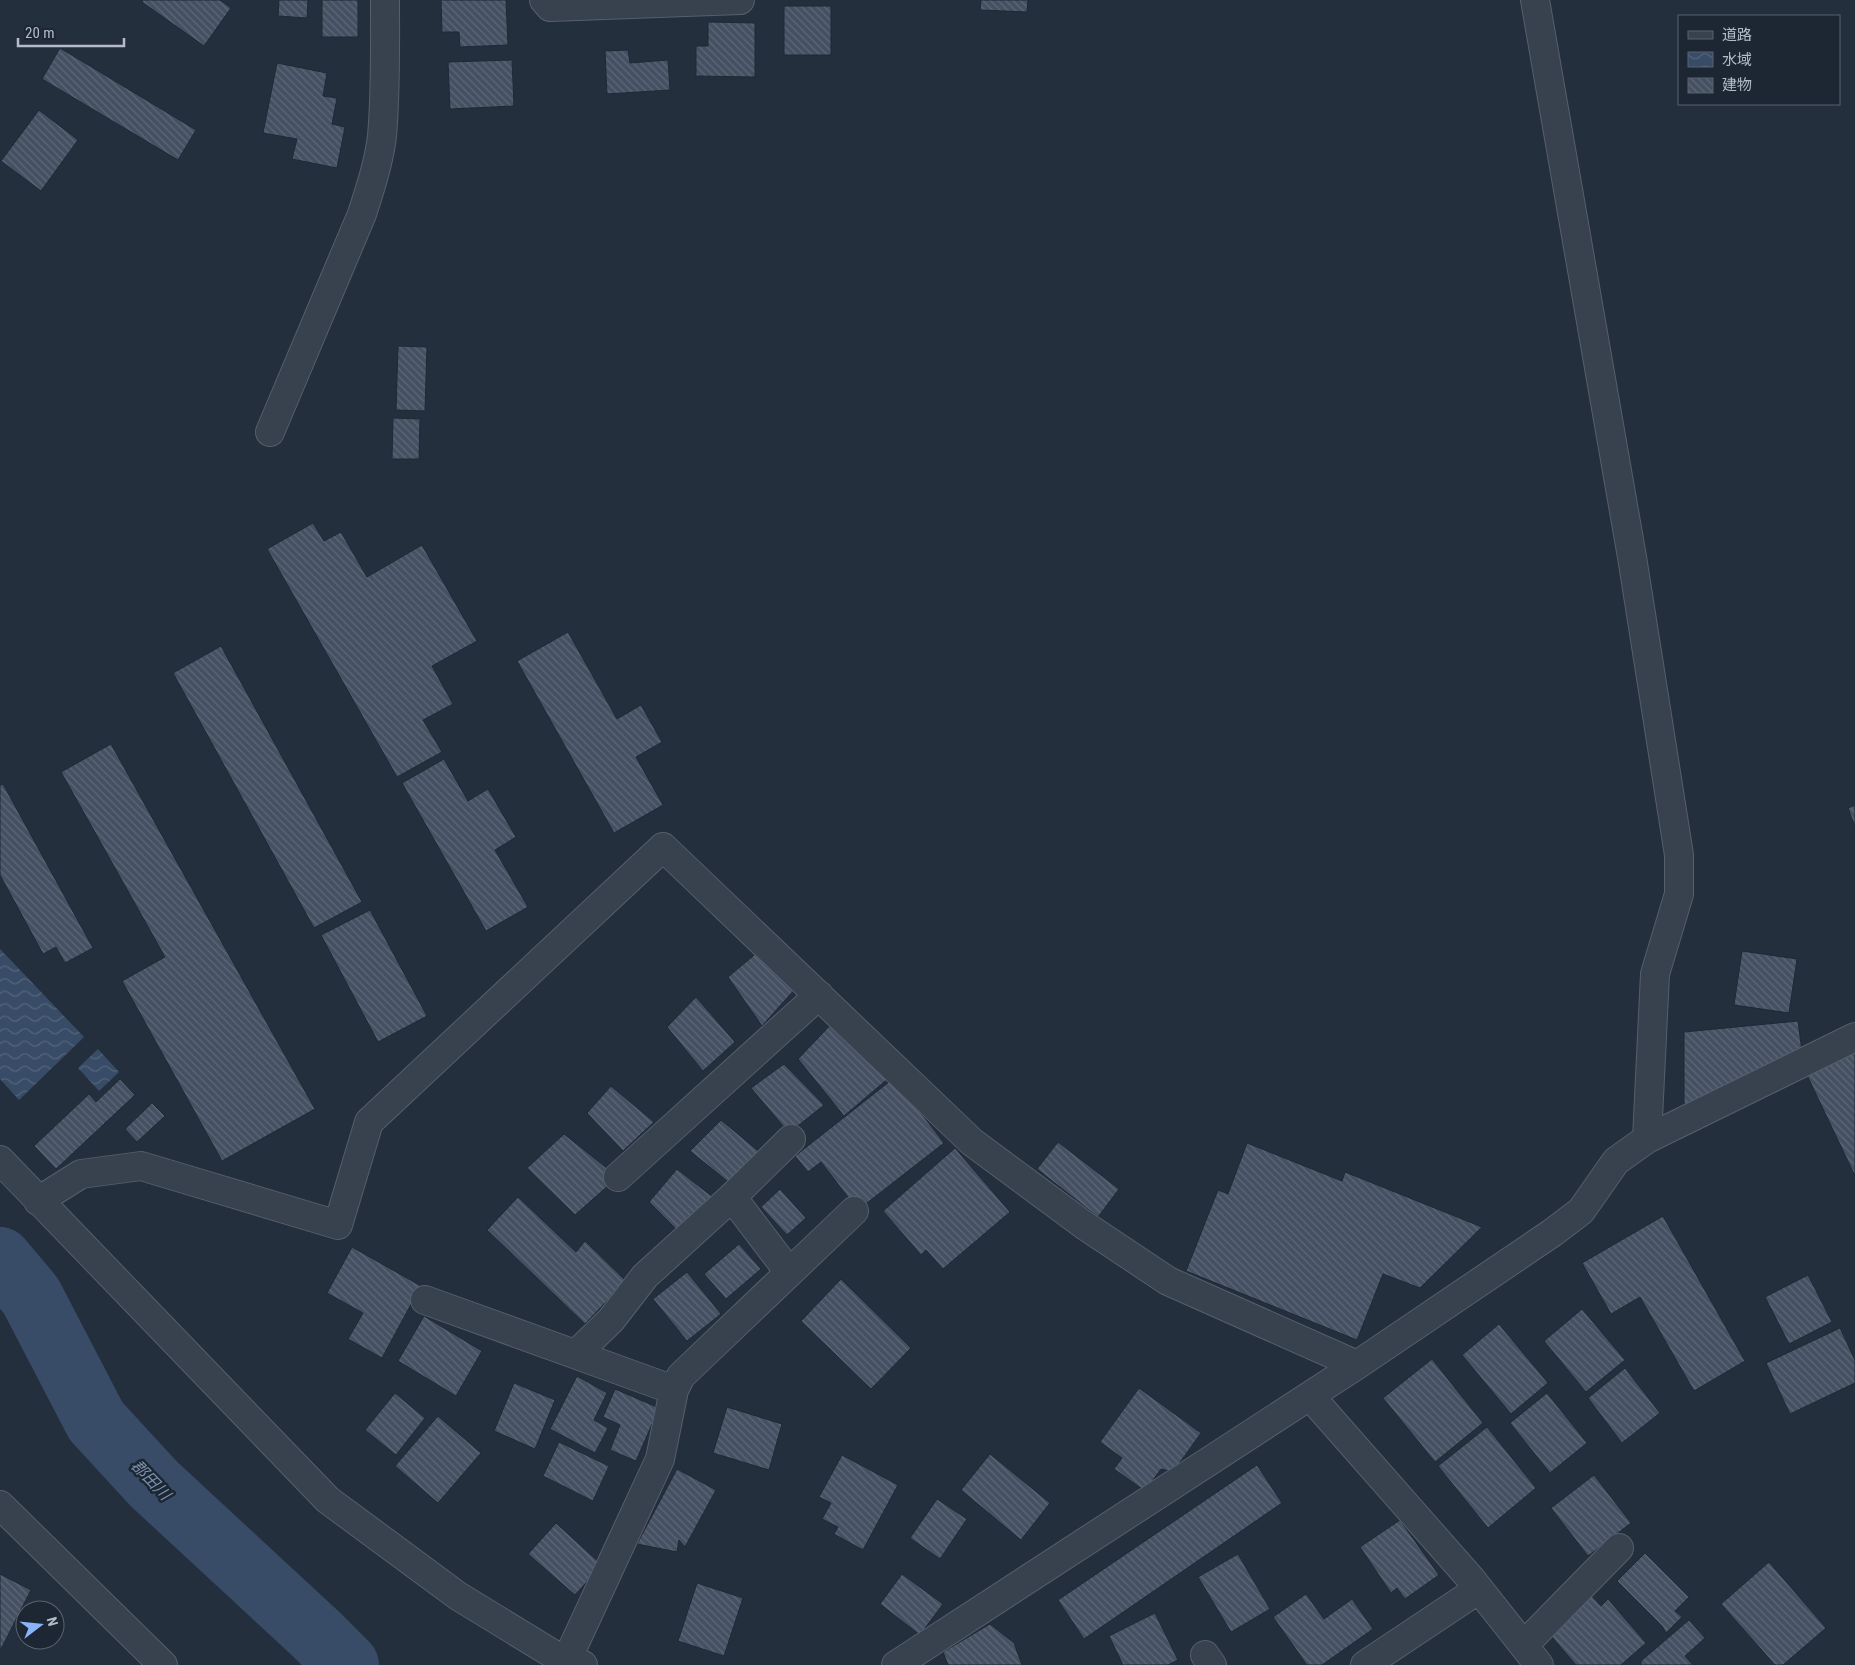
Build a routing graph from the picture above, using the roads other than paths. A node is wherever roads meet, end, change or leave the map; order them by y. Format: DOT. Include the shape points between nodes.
graph roads {
  1 [pos="385,0"];
  2 [pos="544,0"];
  3 [pos="740,0"];
  4 [pos="1535,0"];
  5 [pos="270,432"];
  6 [pos="819,995"];
  7 [pos="1855,1037"];
  8 [pos="1647,1139"];
  9 [pos="791,1140"];
  10 [pos="0,1160"];
  11 [pos="618,1177"];
  12 [pos="732,1197"];
  13 [pos="38,1201"];
  14 [pos="854,1211"];
  15 [pos="789,1272"];
  16 [pos="425,1300"];
  17 [pos="576,1354"];
  18 [pos="1357,1365"];
  19 [pos="674,1390"];
  20 [pos="1310,1396"];
  21 [pos="0,1505"];
  22 [pos="1619,1548"];
  23 [pos="1479,1589"];
  24 [pos="1532,1655"];
  25 [pos="574,1663"];
  26 [pos="164,1665"];
  27 [pos="896,1665"];
  28 [pos="1365,1665"];
  1 -- 5 [label="street" via="382,137 373,182"];
  2 -- 3 [label="street" via="550,7"];
  4 -- 8 [label="street" via="1631,547 1680,855 1679,894 1655,974"];
  6 -- 11 [label="street"];
  6 -- 13 [label="street" via="663,847 369,1122 338,1224 141,1166 81,1174"];
  6 -- 18 [label="street" via="972,1142 1084,1225 1168,1281"];
  7 -- 8 [label="street"];
  8 -- 18 [label="street" via="1616,1162 1581,1211"];
  9 -- 12 [label="street"];
  10 -- 13 [label="street"];
  12 -- 15 [label="street"];
  12 -- 17 [label="street" via="645,1276 611,1320"];
  13 -- 25 [label="street" via="328,1500 458,1596"];
  14 -- 15 [label="street"];
  15 -- 19 [label="street" via="681,1376"];
  16 -- 17 [label="street"];
  17 -- 19 [label="street"];
  18 -- 20 [label="street"];
  19 -- 25 [label="street" via="660,1459"];
  20 -- 23 [label="street"];
  20 -- 27 [label="street"];
  21 -- 26 [label="street"];
  22 -- 24 [label="street"];
  23 -- 24 [label="street"];
  23 -- 28 [label="street"];
}
